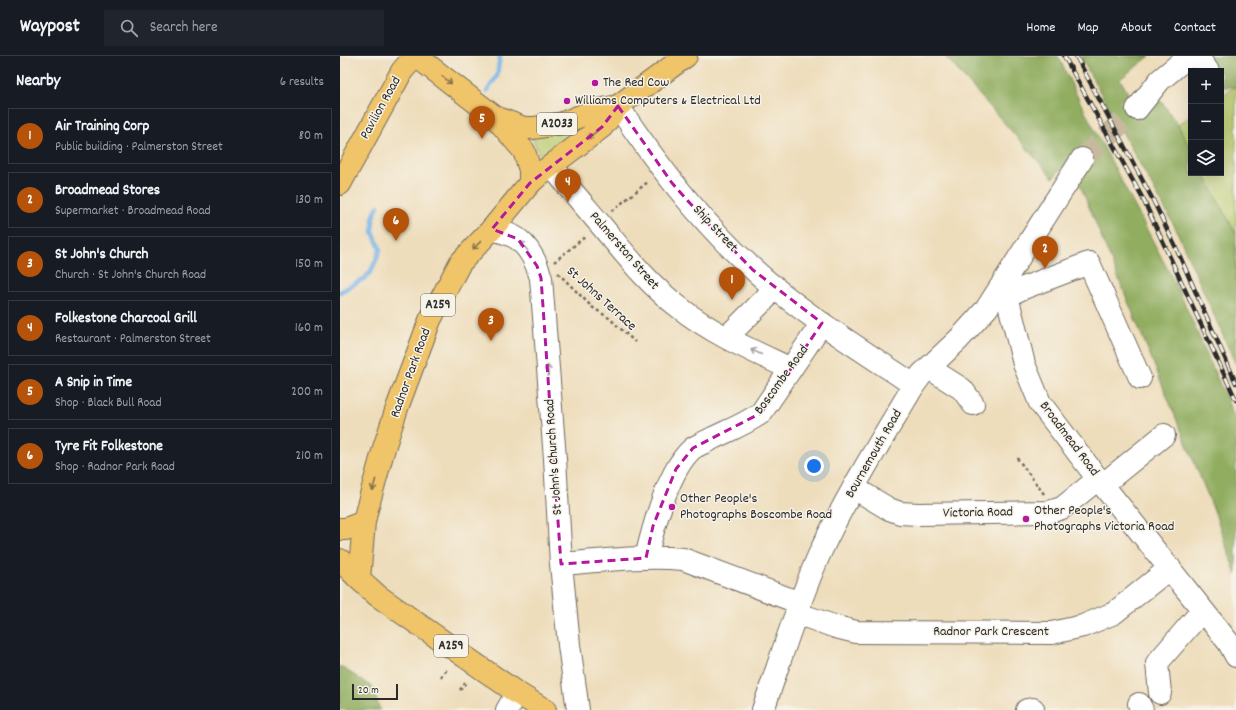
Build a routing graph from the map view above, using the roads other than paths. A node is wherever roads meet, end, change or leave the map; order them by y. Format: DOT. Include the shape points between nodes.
graph roads {
  1 [pos="415,56"];
  2 [pos="686,56"];
  3 [pos="1189,56"];
  4 [pos="1197,56"];
  5 [pos="1206,68"];
  6 [pos="618,106"];
  7 [pos="1137,108"];
  8 [pos="496,117"];
  9 [pos="1082,159"];
  10 [pos="552,166"];
  11 [pos="530,183"];
  12 [pos="340,184"];
  13 [pos="492,229"];
  14 [pos="774,286"];
  15 [pos="1003,292"];
  16 [pos="822,323"];
  17 [pos="732,332"];
  18 [pos="929,368"];
  19 [pos="791,369"];
  20 [pos="1140,378"];
  21 [pos="914,384"];
  22 [pos="973,404"];
  23 [pos="1164,435"];
  24 [pos="1105,478"];
  25 [pos="854,488"];
  26 [pos="364,522"];
  27 [pos="340,529"];
  28 [pos="340,551"];
  29 [pos="646,558"];
  30 [pos="340,560"];
  31 [pos="561,564"];
  32 [pos="1170,568"];
  33 [pos="358,579"];
  34 [pos="798,608"];
  35 [pos="1195,619"];
  36 [pos="1236,656"];
  37 [pos="1160,693"];
  38 [pos="512,701"];
  39 [pos="546,710"];
  40 [pos="578,710"];
  41 [pos="763,710"];
  1 -- 8 [label="main road, one-way"];
  1 -- 12 [label="main road, Pavilion Road" via="402,71"];
  2 -- 6 [label="main road, A2033"];
  3 -- 7 [label="street" via="1160,80"];
  4 -- 5 [label="street"];
  6 -- 8 [label="main road, A2033" via="593,111 563,123 534,128 524,128"];
  6 -- 10 [label="main road, A2033, one-way" via="602,127"];
  6 -- 14 [label="street, Ship Street" via="672,183 753,270"];
  8 -- 11 [label="main road" via="524,151 530,170"];
  9 -- 15 [label="street"];
  10 -- 11 [label="main road, A2033"];
  19 -- 10 [label="street, Palmerston Street, one-way" via="710,328 659,291 596,228"];
  11 -- 13 [label="main road, Radnor Park Road / A259"];
  13 -- 26 [label="main road, Radnor Park Road / A259, one-way" via="460,263 430,320 397,408"];
  31 -- 13 [label="street, St John's Church Road, one-way" via="541,278 527,249 518,239"];
  14 -- 16 [label="street, Ship Street"];
  14 -- 17 [label="street" via="766,298"];
  15 -- 18 [label="street, Bournemouth Road"];
  15 -- 20 [label="street" via="1021,289 1089,263"];
  15 -- 24 [label="street, Broadmead Road" via="1024,364 1040,403"];
  16 -- 19 [label="street, Boscombe Road"];
  16 -- 21 [label="street, Ship Street"];
  18 -- 21 [label="street, Bournemouth Road"];
  18 -- 22 [label="street" via="962,389"];
  19 -- 29 [label="street, Boscombe Road" via="761,414 748,423 693,448 676,469 653,526"];
  21 -- 25 [label="street, Bournemouth Road"];
  23 -- 24 [label="street, Victoria Road"];
  24 -- 25 [label="street, Victoria Road" via="1062,508 1050,512 900,513"];
  24 -- 32 [label="street, Broadmead Road"];
  25 -- 34 [label="street, Bournemouth Road" via="820,555"];
  26 -- 27 [label="main road"];
  26 -- 28 [label="main road, Radnor Park Road / A259" via="352,542"];
  26 -- 33 [label="main road, Radnor Park Road / A259"];
  29 -- 31 [label="street, Radnor Park Crescent"];
  29 -- 34 [label="street, Radnor Park Crescent" via="683,559"];
  30 -- 33 [label="main road, A259"];
  31 -- 40 [label="street, St John's Church Road"];
  32 -- 34 [label="street, Radnor Park Crescent" via="1114,613 1083,626 1052,633 856,632 836,627"];
  32 -- 36 [label="street, Broadmead Road" via="1230,643"];
  33 -- 38 [label="main road, A259"];
  34 -- 41 [label="street, Bournemouth Road"];
  35 -- 37 [label="street" via="1157,663"];
  38 -- 39 [label="main road, A259"];
}
